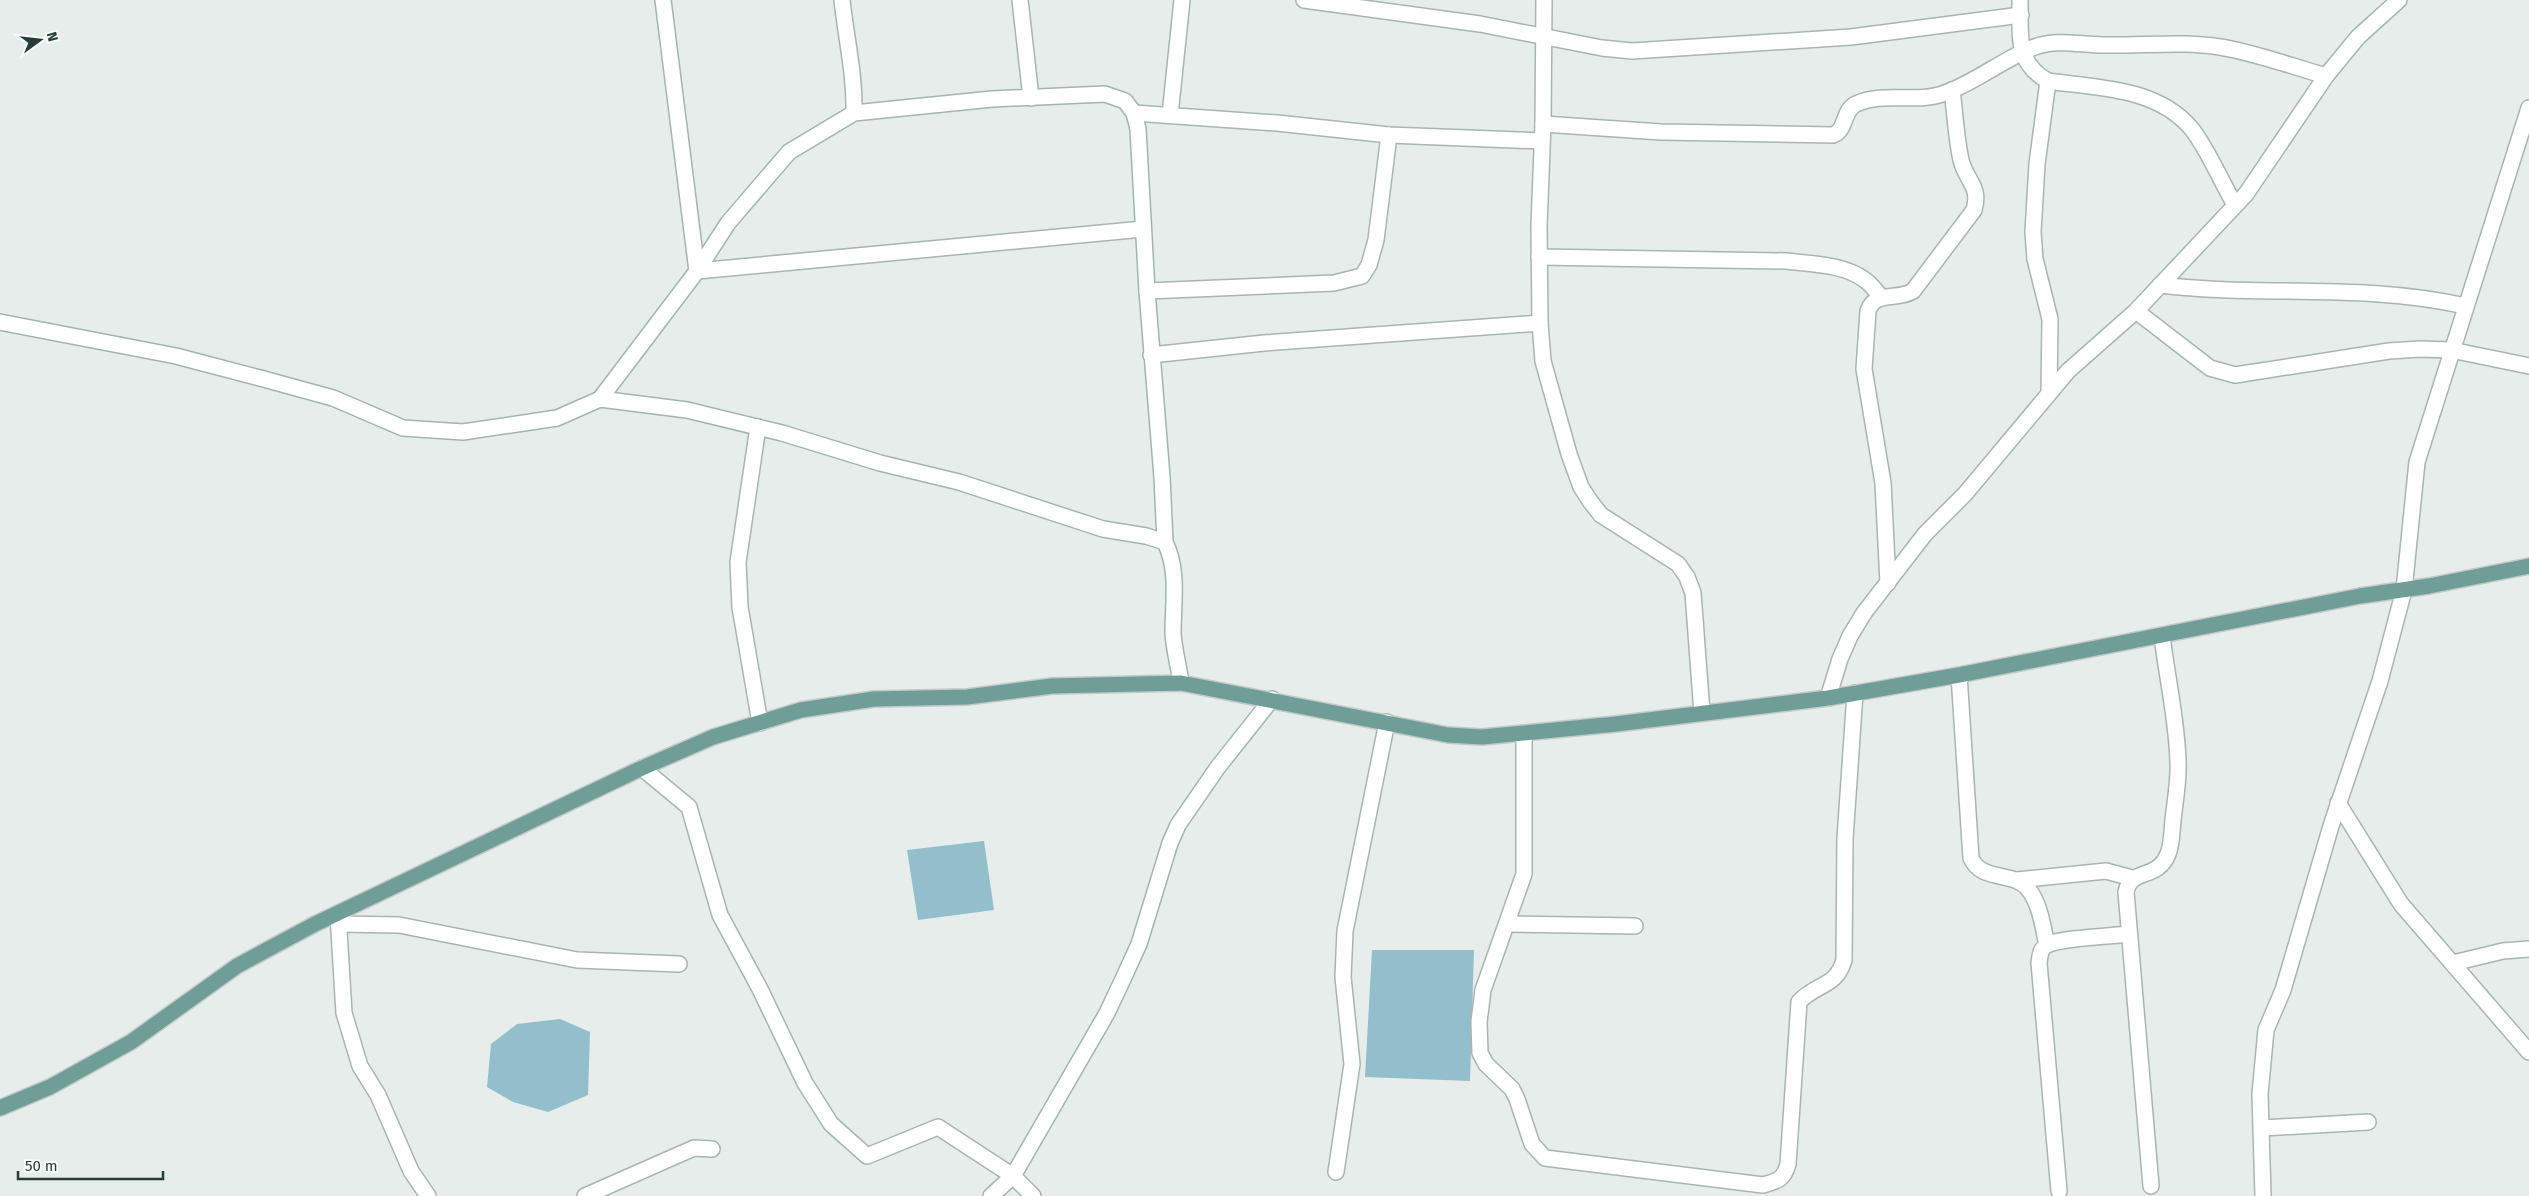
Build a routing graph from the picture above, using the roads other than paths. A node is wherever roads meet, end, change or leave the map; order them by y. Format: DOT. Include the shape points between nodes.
graph roads {
  1 [pos="663,0"];
  2 [pos="842,0"];
  3 [pos="1020,0"];
  4 [pos="1182,0"];
  5 [pos="1304,0"];
  6 [pos="1544,0"];
  7 [pos="2399,0"];
  8 [pos="2020,7"];
  9 [pos="1544,36"];
  10 [pos="2022,53"];
  11 [pos="2326,76"];
  12 [pos="2048,81"];
  13 [pos="1952,90"];
  14 [pos="1031,98"];
  15 [pos="2529,108"];
  16 [pos="854,113"];
  17 [pos="1134,113"];
  18 [pos="1170,116"];
  19 [pos="1543,124"];
  20 [pos="1389,134"];
  21 [pos="1542,141"];
  22 [pos="2235,205"];
  23 [pos="1143,229"];
  24 [pos="1539,257"];
  25 [pos="697,271"];
  26 [pos="2160,285"];
  27 [pos="1147,291"];
  28 [pos="1881,297"];
  29 [pos="2465,306"];
  30 [pos="2136,311"];
  31 [pos="0,322"];
  32 [pos="1540,323"];
  33 [pos="2451,350"];
  34 [pos="1151,355"];
  35 [pos="2529,366"];
  36 [pos="2049,392"];
  37 [pos="600,399"];
  38 [pos="758,427"];
  39 [pos="1165,542"];
  40 [pos="2529,566"];
  41 [pos="1888,583"];
  42 [pos="2404,590"];
  43 [pos="2162,636"];
  44 [pos="1959,675"];
  45 [pos="1181,683"];
  46 [pos="1855,693"];
  47 [pos="1828,698"];
  48 [pos="1272,699"];
  49 [pos="1702,713"];
  50 [pos="1387,722"];
  51 [pos="760,723"];
  52 [pos="1524,733"];
  53 [pos="642,768"];
  54 [pos="2338,803"];
  55 [pos="2132,878"];
  56 [pos="2017,880"];
  57 [pos="338,919"];
  58 [pos="1507,924"];
  59 [pos="1635,926"];
  60 [pos="2129,934"];
  61 [pos="2047,945"];
  62 [pos="2529,949"];
  63 [pos="2453,963"];
  64 [pos="679,964"];
  65 [pos="2529,1052"];
  66 [pos="0,1108"];
  67 [pos="2368,1122"];
  68 [pos="2263,1128"];
  69 [pos="712,1149"];
  70 [pos="1336,1172"];
  71 [pos="1012,1176"];
  72 [pos="2151,1186"];
  73 [pos="2059,1190"];
  74 [pos="428,1196"];
  75 [pos="585,1196"];
  76 [pos="991,1196"];
  77 [pos="1033,1196"];
  78 [pos="2263,1196"];
  1 -- 25 [label="street"];
  2 -- 16 [label="street" via="847,53 855,86"];
  3 -- 14 [label="street"];
  4 -- 18 [label="street"];
  5 -- 9 [label="street"];
  6 -- 9 [label="street"];
  7 -- 11 [label="street" via="2358,37"];
  8 -- 9 [label="street" via="1851,37 1659,50 1602,48"];
  8 -- 10 [label="street"];
  9 -- 19 [label="street"];
  10 -- 11 [label="street" via="2051,42 2189,44 2221,47"];
  10 -- 12 [label="street" via="2037,75"];
  10 -- 13 [label="street"];
  11 -- 22 [label="street" via="2246,194"];
  12 -- 22 [label="street" via="2136,94 2178,115 2192,129"];
  12 -- 36 [label="street" via="2034,194 2033,232 2035,259 2050,319"];
  13 -- 19 [label="street" via="1925,99 1886,98 1855,104 1848,110 1841,130 1824,136 1661,132"];
  13 -- 28 [label="street" via="1961,159 1976,191 1974,210 1913,291 1905,296"];
  14 -- 16 [label="street"];
  14 -- 17 [label="street" via="1105,94 1125,101"];
  15 -- 29 [label="street"];
  16 -- 25 [label="street" via="789,152 728,223"];
  17 -- 18 [label="street"];
  17 -- 23 [label="street" via="1138,129"];
  18 -- 20 [label="street"];
  19 -- 21 [label="street"];
  20 -- 21 [label="street"];
  20 -- 27 [label="street" via="1376,240 1369,265 1362,276 1334,283"];
  21 -- 24 [label="street"];
  22 -- 26 [label="street"];
  23 -- 25 [label="street"];
  23 -- 27 [label="street"];
  24 -- 28 [label="street" via="1813,264 1852,272"];
  24 -- 32 [label="street"];
  25 -- 37 [label="street"];
  26 -- 29 [label="street" via="2205,290 2402,295"];
  26 -- 30 [label="street"];
  27 -- 34 [label="street"];
  28 -- 41 [label="street" via="1871,304 1868,311 1864,369 1883,483"];
  29 -- 33 [label="street"];
  30 -- 33 [label="street" via="2210,368 2235,375 2389,350"];
  30 -- 36 [label="street"];
  31 -- 37 [label="street" via="176,356 269,380 333,398 403,428 463,432 557,418"];
  32 -- 34 [label="street" via="1264,343"];
  32 -- 49 [label="street" via="1545,369 1581,487 1601,515 1678,564 1687,577 1693,593"];
  33 -- 35 [label="street"];
  33 -- 42 [label="street" via="2417,462"];
  34 -- 39 [label="street"];
  36 -- 41 [label="street" via="1965,494 1925,534"];
  37 -- 38 [label="street" via="687,410"];
  38 -- 39 [label="street" via="880,463 959,482 1103,529"];
  38 -- 51 [label="street" via="738,562 740,607"];
  39 -- 45 [label="street" via="1174,571 1173,636"];
  40 -- 42 [label="main road"];
  41 -- 47 [label="street" via="1850,636"];
  42 -- 43 [label="main road" via="2258,615"];
  42 -- 54 [label="street" via="2380,682"];
  43 -- 44 [label="main road"];
  43 -- 55 [label="street" via="2178,761 2178,785 2169,852 2162,865 2154,871"];
  44 -- 46 [label="main road"];
  44 -- 56 [label="street" via="1970,858 1981,872"];
  45 -- 48 [label="main road"];
  45 -- 51 [label="main road" via="1052,686 968,697 874,699 802,710"];
  46 -- 47 [label="main road"];
  46 -- 58 [label="street" via="1845,839 1844,960 1840,973 1832,981 1799,1002 1788,1164 1778,1181 1763,1184 1546,1158 1532,1144 1512,1090 1486,1064 1480,1053 1478,1022 1483,990"];
  47 -- 49 [label="main road"];
  48 -- 50 [label="main road"];
  48 -- 71 [label="street" via="1218,767 1178,825 1139,944 1107,1013"];
  49 -- 52 [label="main road"];
  50 -- 52 [label="main road" via="1448,735 1482,737"];
  50 -- 70 [label="street" via="1345,931 1343,978 1352,1064"];
  51 -- 53 [label="main road" via="713,737"];
  52 -- 58 [label="street" via="1524,874"];
  53 -- 57 [label="main road"];
  53 -- 71 [label="street" via="690,807 720,915 805,1083 831,1124 867,1156 938,1127"];
  54 -- 63 [label="street" via="2401,904"];
  54 -- 68 [label="street" via="2282,990 2266,1030 2260,1094"];
  55 -- 56 [label="street" via="2106,871"];
  55 -- 60 [label="street" via="2126,892"];
  56 -- 61 [label="street" via="2036,900"];
  57 -- 64 [label="street" via="399,925 577,960"];
  57 -- 66 [label="main road" via="237,966 131,1042 50,1087"];
  57 -- 74 [label="street" via="344,1013 360,1066 378,1095 411,1170"];
  58 -- 59 [label="street"];
  60 -- 61 [label="street"];
  60 -- 72 [label="street"];
  61 -- 73 [label="street" via="2041,951 2039,963"];
  62 -- 63 [label="street"];
  63 -- 65 [label="street"];
  67 -- 68 [label="street"];
  68 -- 78 [label="street"];
  69 -- 75 [label="street" via="694,1148"];
  71 -- 76 [label="street"];
  71 -- 77 [label="street"];
}
